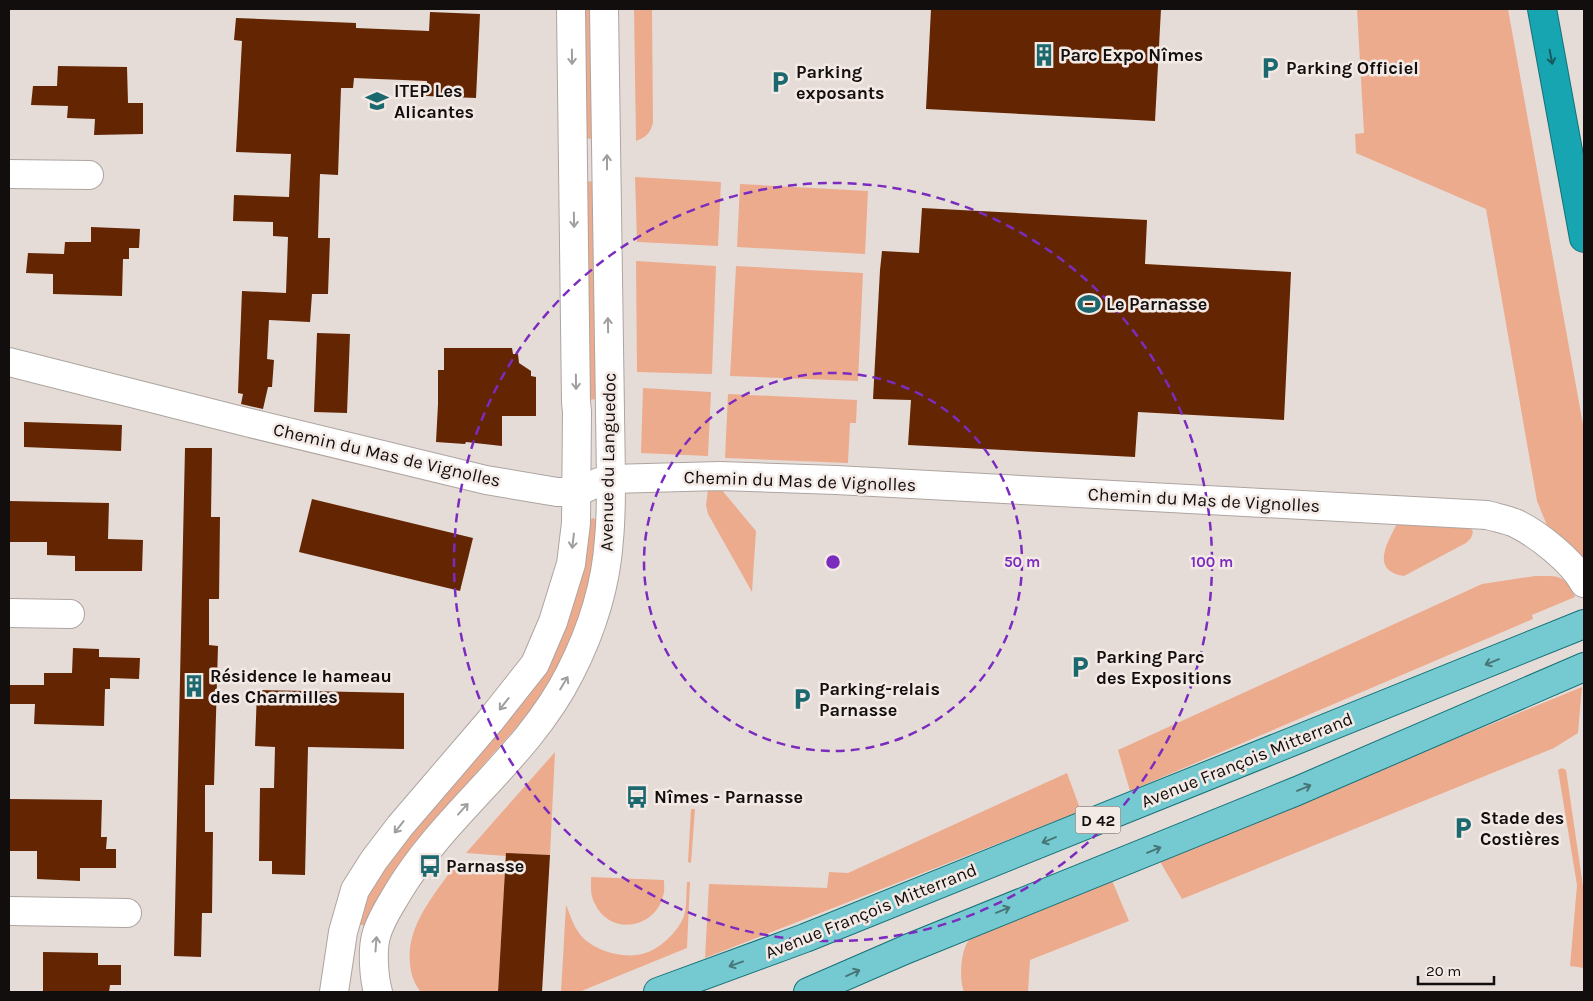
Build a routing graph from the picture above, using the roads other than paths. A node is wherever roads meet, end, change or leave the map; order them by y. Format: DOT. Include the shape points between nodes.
graph roads {
  1 [pos="571,9"];
  2 [pos="604,9"];
  3 [pos="1542,9"];
  4 [pos="9,174"];
  5 [pos="89,175"];
  6 [pos="1584,238"];
  7 [pos="9,362"];
  8 [pos="611,479"];
  9 [pos="577,492"];
  10 [pos="1584,583"];
  11 [pos="9,613"];
  12 [pos="70,614"];
  13 [pos="1584,624"];
  14 [pos="1584,668"];
  15 [pos="9,911"];
  16 [pos="127,913"];
  17 [pos="334,992"];
  18 [pos="378,992"];
  19 [pos="658,992"];
  20 [pos="808,992"];
  1 -- 9 [label="street, Avenue du Languedoc, one-way"];
  8 -- 2 [label="street, Avenue du Languedoc, one-way"];
  3 -- 6 [label="highway, one-way"];
  4 -- 5 [label="street"];
  7 -- 9 [label="street, Chemin du Mas de Vignolles" via="486,480 557,492"];
  8 -- 9 [label="street, Chemin du Mas de Vignolles"];
  8 -- 10 [label="street, Chemin du Mas de Vignolles" via="720,476 851,481 1487,516 1516,524 1546,544 1579,573"];
  18 -- 8 [label="street, Avenue du Languedoc, one-way" via="374,970 376,937 404,884 428,848 523,743 551,706 570,673 589,629 604,575"];
  9 -- 17 [label="street, Avenue du Languedoc, one-way" via="571,564 535,664 400,826 355,890 343,932"];
  11 -- 12 [label="street"];
  13 -- 19 [label="main road, Avenue François Mitterrand / D 42, one-way" via="805,938"];
  20 -- 14 [label="main road, one-way" via="916,945 1297,792"];
  15 -- 16 [label="street"];
}
